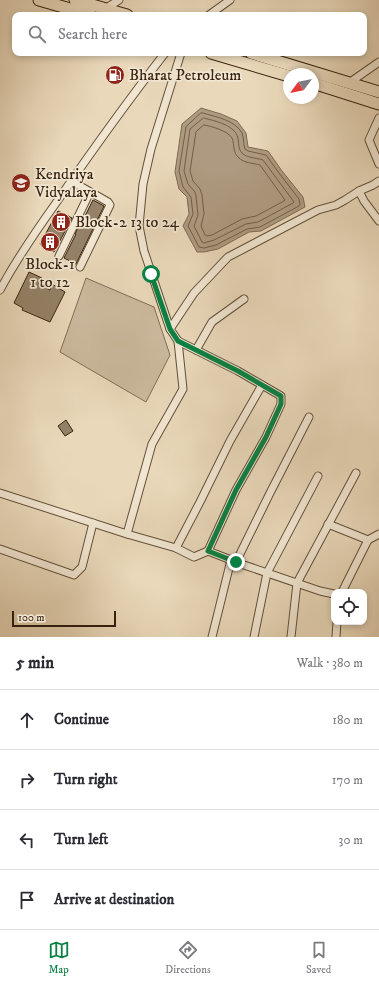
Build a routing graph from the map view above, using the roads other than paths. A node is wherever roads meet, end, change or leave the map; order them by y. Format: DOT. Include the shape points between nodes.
graph roads {
  1 [pos="39,0"];
  2 [pos="75,0"];
  3 [pos="119,0"];
  4 [pos="230,0"];
  5 [pos="106,8"];
  6 [pos="81,12"];
  7 [pos="118,12"];
  8 [pos="213,12"];
  9 [pos="163,56"];
  10 [pos="180,56"];
  11 [pos="221,56"];
  12 [pos="262,56"];
  13 [pos="379,62"];
  14 [pos="283,74"];
  15 [pos="349,83"];
  16 [pos="319,85"];
  17 [pos="379,92"];
  18 [pos="379,104"];
  19 [pos="379,118"];
  20 [pos="379,164"];
  21 [pos="71,181"];
  22 [pos="379,181"];
  23 [pos="359,191"];
  24 [pos="90,192"];
  25 [pos="379,221"];
  26 [pos="59,256"];
  27 [pos="80,267"];
  28 [pos="0,290"];
  29 [pos="244,299"];
  30 [pos="170,329"];
  31 [pos="178,341"];
  32 [pos="196,350"];
  33 [pos="262,385"];
  34 [pos="309,418"];
  35 [pos="356,472"];
  36 [pos="318,476"];
  37 [pos="0,493"];
  38 [pos="93,523"];
  39 [pos="328,524"];
  40 [pos="127,534"];
  41 [pos="379,534"];
  42 [pos="368,540"];
  43 [pos="176,548"];
  44 [pos="208,551"];
  45 [pos="0,552"];
  46 [pos="233,561"];
  47 [pos="267,573"];
  48 [pos="297,583"];
  49 [pos="344,589"];
  50 [pos="331,593"];
  51 [pos="337,625"];
  52 [pos="212,637"];
  53 [pos="254,637"];
  54 [pos="291,637"];
  55 [pos="336,637"];
  1 -- 6 [label="main road"];
  2 -- 5 [label="main road"];
  3 -- 5 [label="street"];
  4 -- 8 [label="street"];
  5 -- 7 [label="main road"];
  9 -- 21 [label="street"];
  10 -- 30 [label="street" via="151,149 143,184 138,226"];
  11 -- 14 [label="main road"];
  12 -- 15 [label="main road"];
  13 -- 15 [label="street"];
  15 -- 17 [label="main road"];
  16 -- 18 [label="main road"];
  19 -- 20 [label="street" via="369,140"];
  21 -- 24 [label="street"];
  21 -- 28 [label="street"];
  22 -- 23 [label="street"];
  23 -- 25 [label="street"];
  23 -- 30 [label="street" via="336,205 318,210 228,257 194,293"];
  24 -- 26 [label="street"];
  24 -- 27 [label="street" via="108,202 110,206"];
  29 -- 32 [label="street" via="212,322"];
  30 -- 31 [label="street"];
  31 -- 32 [label="street"];
  31 -- 40 [label="street" via="183,389 152,444"];
  32 -- 33 [label="street"];
  33 -- 43 [label="street" via="230,441"];
  33 -- 44 [label="street" via="281,396 281,404 266,437 236,490"];
  34 -- 46 [label="street"];
  35 -- 39 [label="street"];
  36 -- 47 [label="street"];
  37 -- 38 [label="street"];
  38 -- 40 [label="street"];
  38 -- 45 [label="street" via="82,567 74,574"];
  39 -- 42 [label="street"];
  39 -- 48 [label="street"];
  40 -- 43 [label="street"];
  41 -- 42 [label="street"];
  42 -- 49 [label="street"];
  43 -- 44 [label="street" via="194,557"];
  44 -- 46 [label="street"];
  46 -- 47 [label="street"];
  46 -- 52 [label="street"];
  47 -- 48 [label="street"];
  47 -- 53 [label="street"];
  48 -- 50 [label="street"];
  48 -- 54 [label="street"];
  51 -- 55 [label="street"];
}
